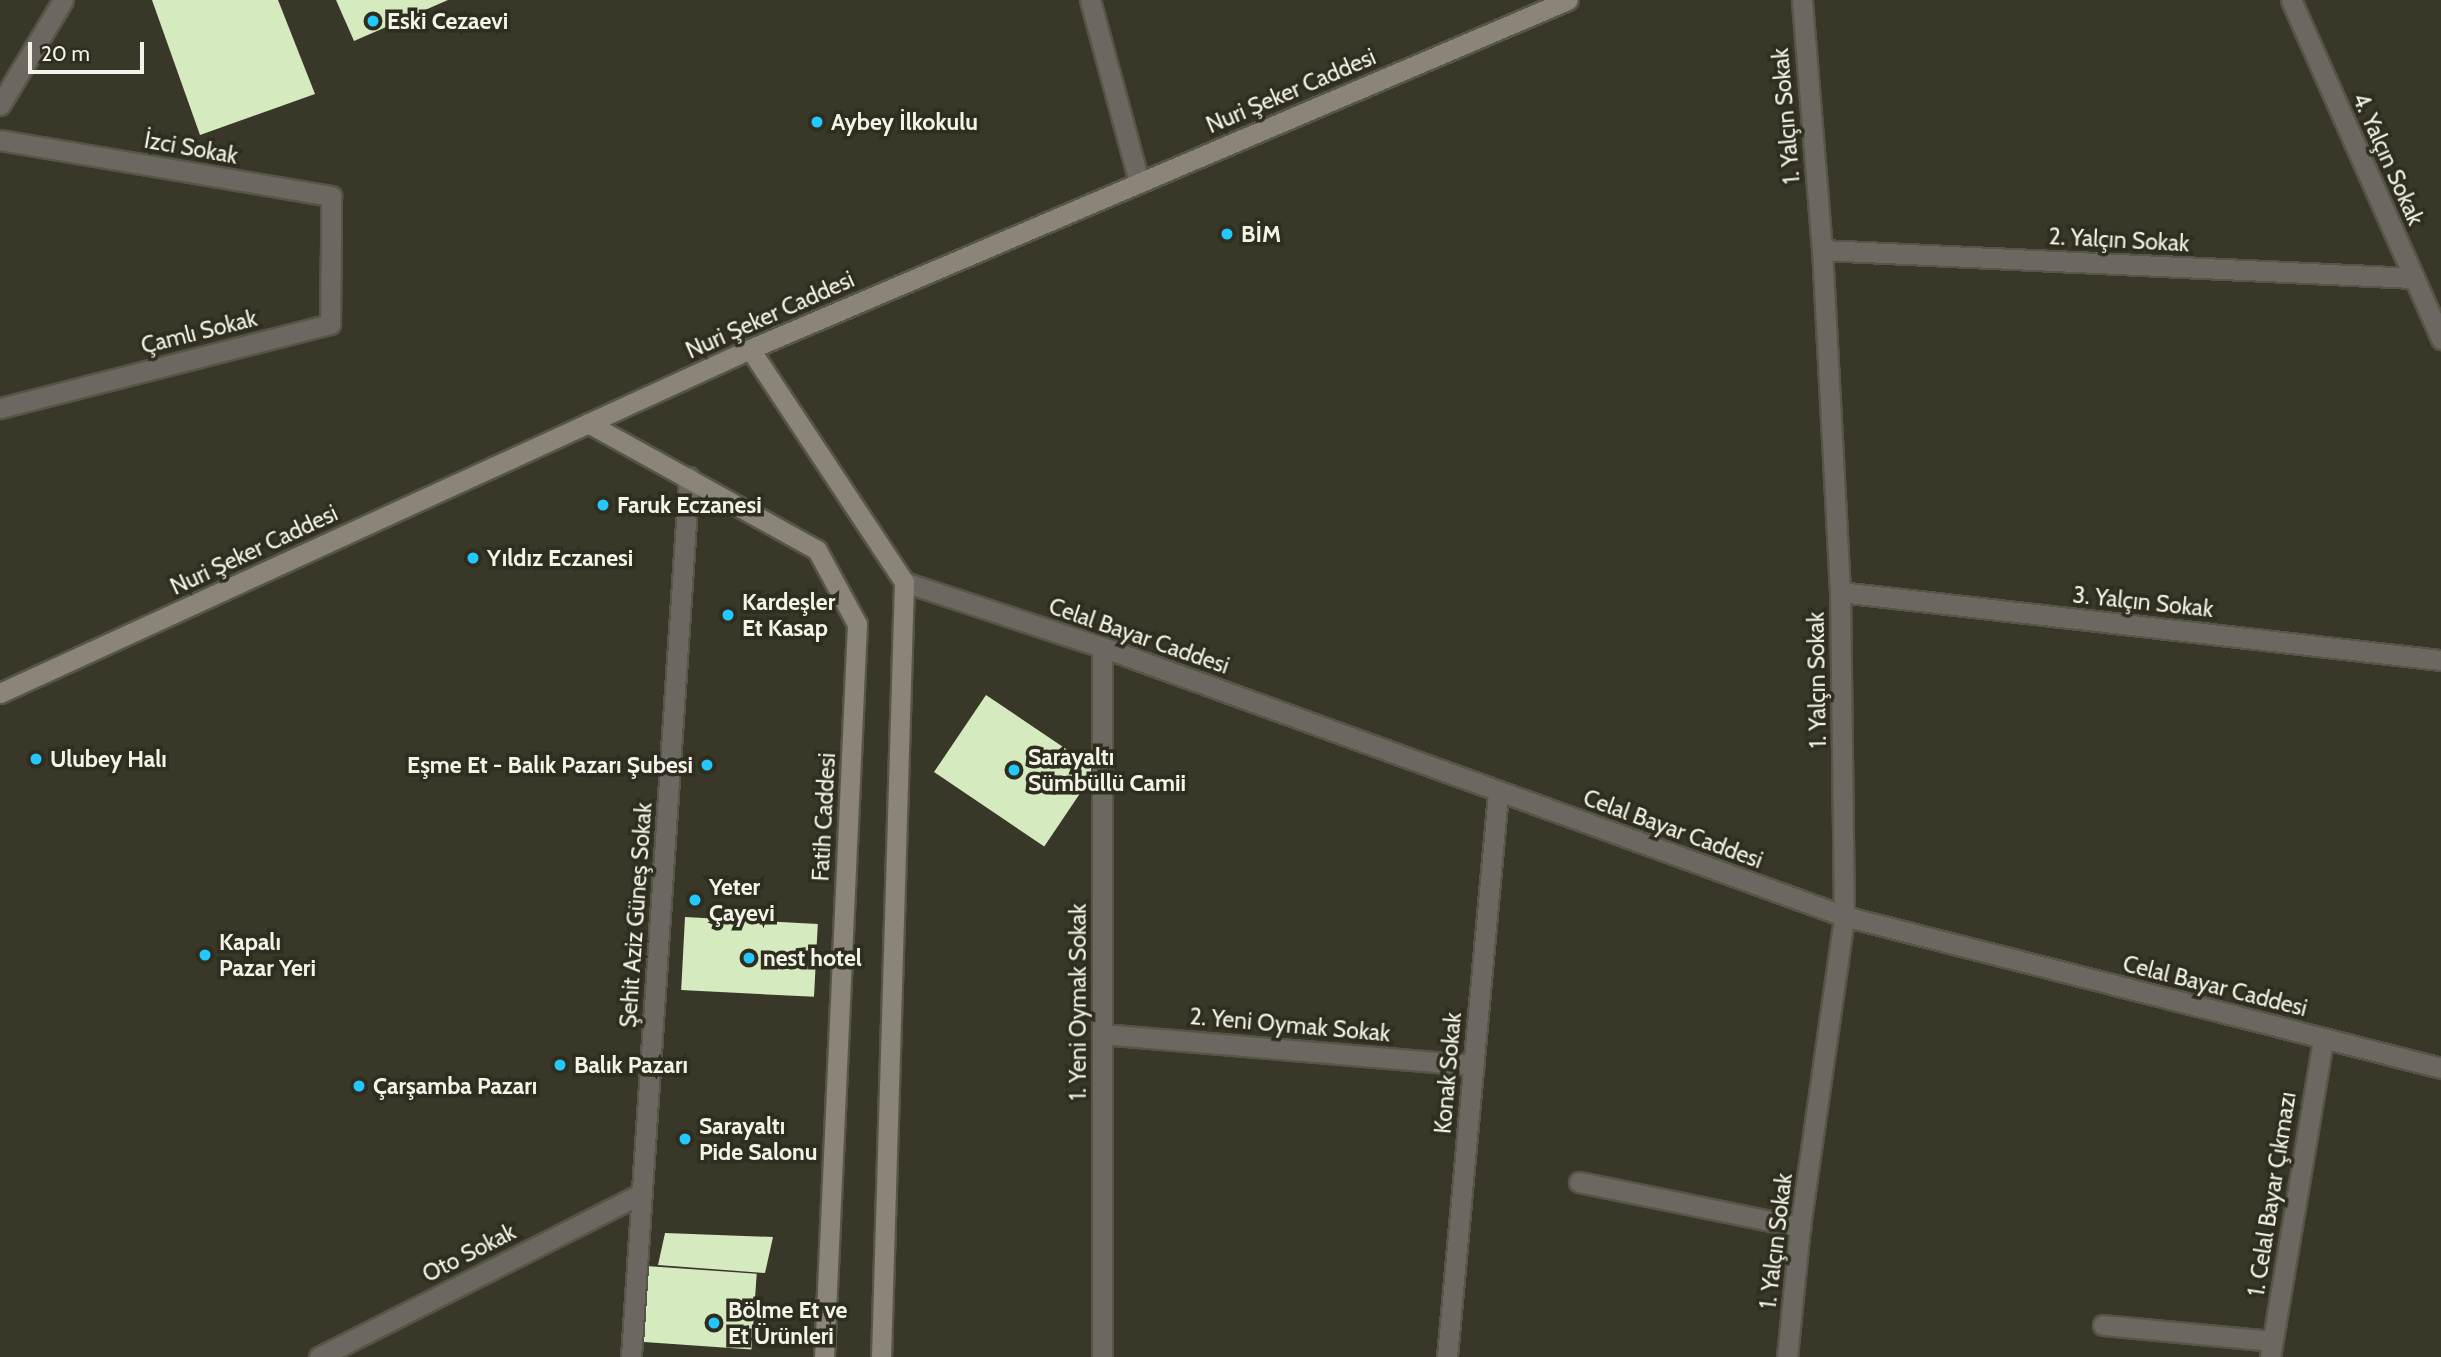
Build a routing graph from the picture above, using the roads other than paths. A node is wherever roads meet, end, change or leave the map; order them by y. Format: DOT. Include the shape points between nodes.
graph roads {
  1 [pos="63,0"];
  2 [pos="1090,0"];
  3 [pos="1568,0"];
  4 [pos="1802,0"];
  5 [pos="2291,0"];
  6 [pos="0,105"];
  7 [pos="0,140"];
  8 [pos="1139,182"];
  9 [pos="331,241"];
  10 [pos="1822,250"];
  11 [pos="2414,278"];
  12 [pos="2441,339"];
  13 [pos="750,349"];
  14 [pos="0,408"];
  15 [pos="588,423"];
  16 [pos="689,477"];
  17 [pos="904,582"];
  18 [pos="1840,592"];
  19 [pos="1102,647"];
  20 [pos="2441,660"];
  21 [pos="0,693"];
  22 [pos="1498,793"];
  23 [pos="1844,916"];
  24 [pos="1102,1034"];
  25 [pos="2323,1039"];
  26 [pos="1474,1065"];
  27 [pos="2441,1069"];
  28 [pos="1579,1182"];
  29 [pos="642,1193"];
  30 [pos="1801,1227"];
  31 [pos="2103,1325"];
  32 [pos="2271,1349"];
  33 [pos="319,1357"];
  34 [pos="631,1357"];
  35 [pos="824,1357"];
  36 [pos="881,1357"];
  37 [pos="1102,1357"];
  38 [pos="1447,1357"];
  39 [pos="1787,1357"];
  1 -- 6 [label="street"];
  2 -- 8 [label="street"];
  3 -- 8 [label="main road, Nuri Şeker Caddesi"];
  4 -- 10 [label="street, 1. Yalçın Sokak"];
  5 -- 11 [label="street, 4. Yalçın Sokak"];
  7 -- 9 [label="street, İzci Sokak" via="331,196"];
  8 -- 13 [label="main road, Nuri Şeker Caddesi"];
  9 -- 14 [label="street, Çamlı Sokak" via="330,324"];
  10 -- 11 [label="street, 2. Yalçın Sokak"];
  10 -- 18 [label="street, 1. Yalçın Sokak"];
  11 -- 12 [label="street, 4. Yalçın Sokak"];
  13 -- 15 [label="main road, Nuri Şeker Caddesi"];
  13 -- 17 [label="main road"];
  15 -- 16 [label="main road, Fatih Caddesi"];
  15 -- 21 [label="main road, Nuri Şeker Caddesi"];
  16 -- 29 [label="street, Şehit Aziz Güneş Sokak"];
  16 -- 35 [label="main road, Fatih Caddesi" via="817,550 857,624"];
  17 -- 19 [label="street, Celal Bayar Caddesi"];
  17 -- 36 [label="main road"];
  18 -- 20 [label="street, 3. Yalçın Sokak"];
  18 -- 23 [label="street, 1. Yalçın Sokak"];
  19 -- 22 [label="street, Celal Bayar Caddesi"];
  19 -- 24 [label="street, 1. Yeni Oymak Sokak"];
  22 -- 23 [label="street, Celal Bayar Caddesi"];
  22 -- 26 [label="street, Konak Sokak"];
  23 -- 25 [label="street, Celal Bayar Caddesi"];
  23 -- 30 [label="street, 1. Yalçın Sokak"];
  24 -- 26 [label="street, 2. Yeni Oymak Sokak"];
  24 -- 37 [label="street, 1. Yeni Oymak Sokak"];
  25 -- 27 [label="street, Celal Bayar Caddesi"];
  25 -- 32 [label="street, 1. Celal Bayar Çıkmazı"];
  26 -- 38 [label="street, Konak Sokak"];
  28 -- 30 [label="street"];
  29 -- 33 [label="street, Oto Sokak"];
  29 -- 34 [label="street, Şehit Aziz Güneş Sokak"];
  30 -- 39 [label="street, 1. Yalçın Sokak"];
  31 -- 32 [label="street"];
}
